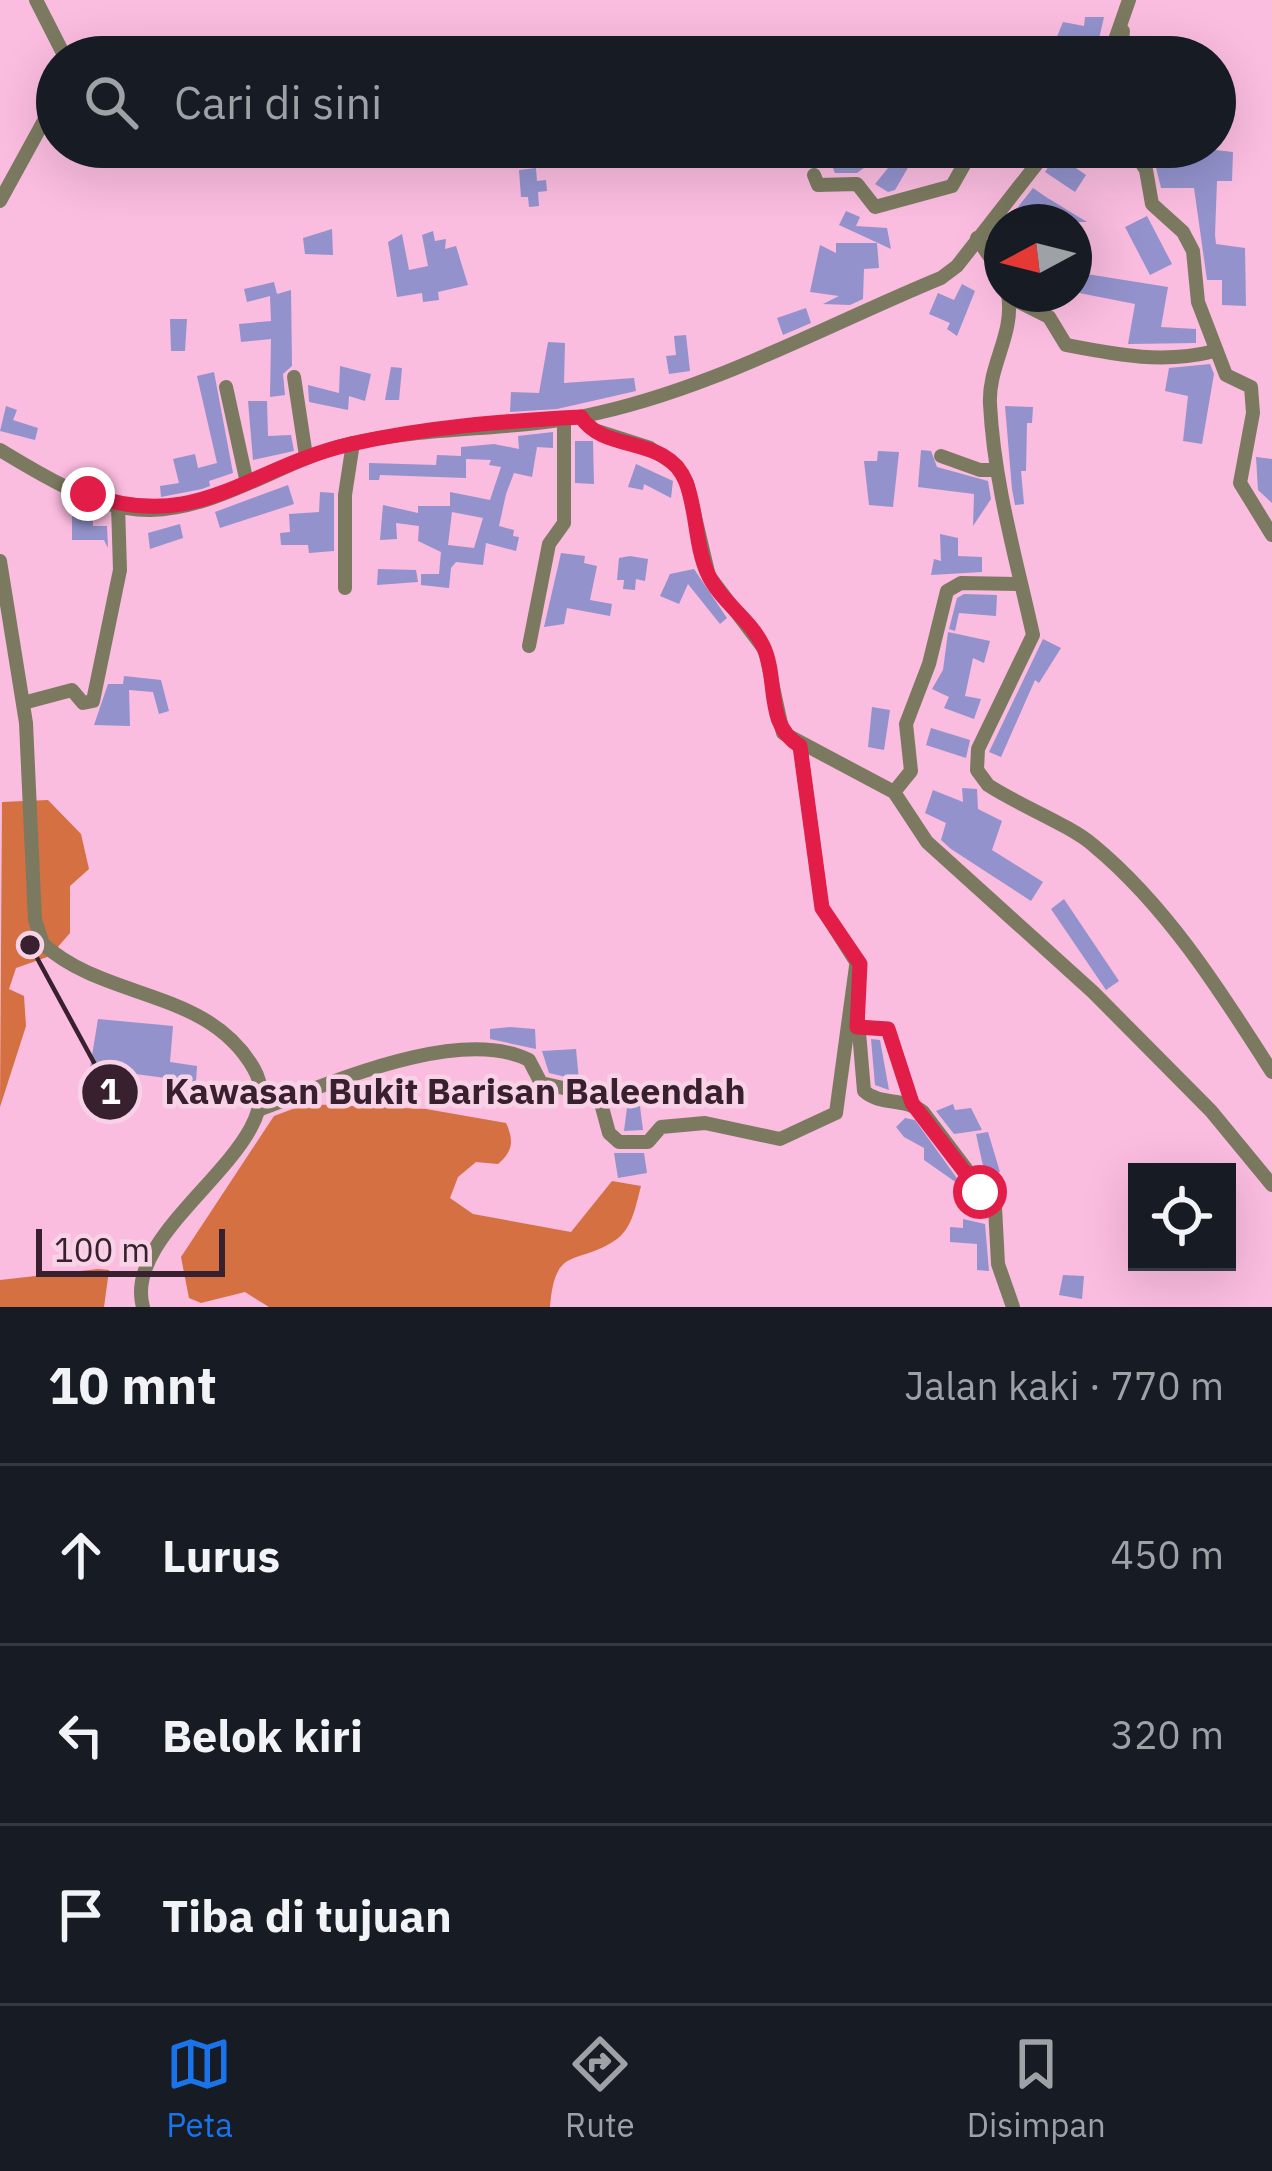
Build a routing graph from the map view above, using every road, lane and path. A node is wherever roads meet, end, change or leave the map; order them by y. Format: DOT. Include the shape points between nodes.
graph roads {
  1 [pos="36,0"];
  2 [pos="1130,0"];
  3 [pos="1118,23"];
  4 [pos="54,36"];
  5 [pos="1115,36"];
  6 [pos="1123,36"];
  7 [pos="36,135"];
  8 [pos="962,168"];
  9 [pos="1032,168"];
  10 [pos="1145,168"];
  11 [pos="814,175"];
  12 [pos="0,201"];
  13 [pos="977,238"];
  14 [pos="984,248"];
  15 [pos="1009,312"];
  16 [pos="1040,312"];
  17 [pos="1215,351"];
  18 [pos="293,377"];
  19 [pos="226,387"];
  20 [pos="573,417"];
  21 [pos="353,443"];
  22 [pos="0,450"];
  23 [pos="940,455"];
  24 [pos="306,456"];
  25 [pos="997,470"];
  26 [pos="247,483"];
  27 [pos="118,505"];
  28 [pos="1272,535"];
  29 [pos="0,561"];
  30 [pos="1017,584"];
  31 [pos="345,588"];
  32 [pos="529,646"];
  33 [pos="23,703"];
  34 [pos="800,746"];
  35 [pos="894,792"];
  36 [pos="857,959"];
  37 [pos="857,1027"];
  38 [pos="1272,1072"];
  39 [pos="912,1103"];
  40 [pos="260,1109"];
  41 [pos="1272,1185"];
  42 [pos="143,1307"];
  43 [pos="1012,1307"];
  1 -- 4 [label="street"];
  2 -- 3 [label="street"];
  3 -- 5 [label="street"];
  3 -- 6 [label="street"];
  7 -- 12 [label="street"];
  8 -- 11 [label="street" via="952,186 875,207 857,184 818,185"];
  9 -- 13 [label="street"];
  10 -- 17 [label="street" via="1153,204 1193,251 1198,302"];
  13 -- 14 [label="street"];
  13 -- 20 [label="street" via="941,278 746,363"];
  15 -- 25 [label="street" via="989,397"];
  16 -- 17 [label="street" via="1066,345 1136,358 1186,360"];
  17 -- 28 [label="street" via="1226,375 1253,392 1240,483"];
  18 -- 24 [label="street"];
  19 -- 26 [label="street"];
  20 -- 21 [label="street"];
  20 -- 32 [label="street" via="565,518 548,544"];
  20 -- 34 [label="street" via="677,466 709,576 761,640 777,719"];
  21 -- 24 [label="street"];
  21 -- 31 [label="street"];
  22 -- 27 [label="street"];
  23 -- 25 [label="street"];
  24 -- 26 [label="street"];
  25 -- 30 [label="street"];
  26 -- 27 [label="street" via="171,507"];
  27 -- 33 [label="street" via="120,570 94,700 85,704 70,691"];
  29 -- 33 [label="street"];
  30 -- 35 [label="street" via="961,583 947,591 906,724 911,771"];
  30 -- 38 [label="street" via="1033,635 978,749 977,770 988,785 1092,844 1116,867 1196,957"];
  33 -- 40 [label="street" via="43,944 112,983 205,1018 254,1068"];
  34 -- 35 [label="street"];
  34 -- 36 [label="street" via="822,908"];
  35 -- 41 [label="street" via="927,842 1093,992"];
  36 -- 37 [label="street"];
  36 -- 40 [label="street" via="836,1113 783,1138 698,1122 661,1126 648,1142 620,1142 609,1133 598,1096 541,1083 522,1056 491,1054 391,1061"];
  37 -- 39 [label="street" via="888,1029"];
  37 -- 39 [label="street" via="864,1091"];
  39 -- 43 [label="street" via="995,1207 998,1264"];
  40 -- 42 [label="street" via="159,1250 142,1281"];
}
